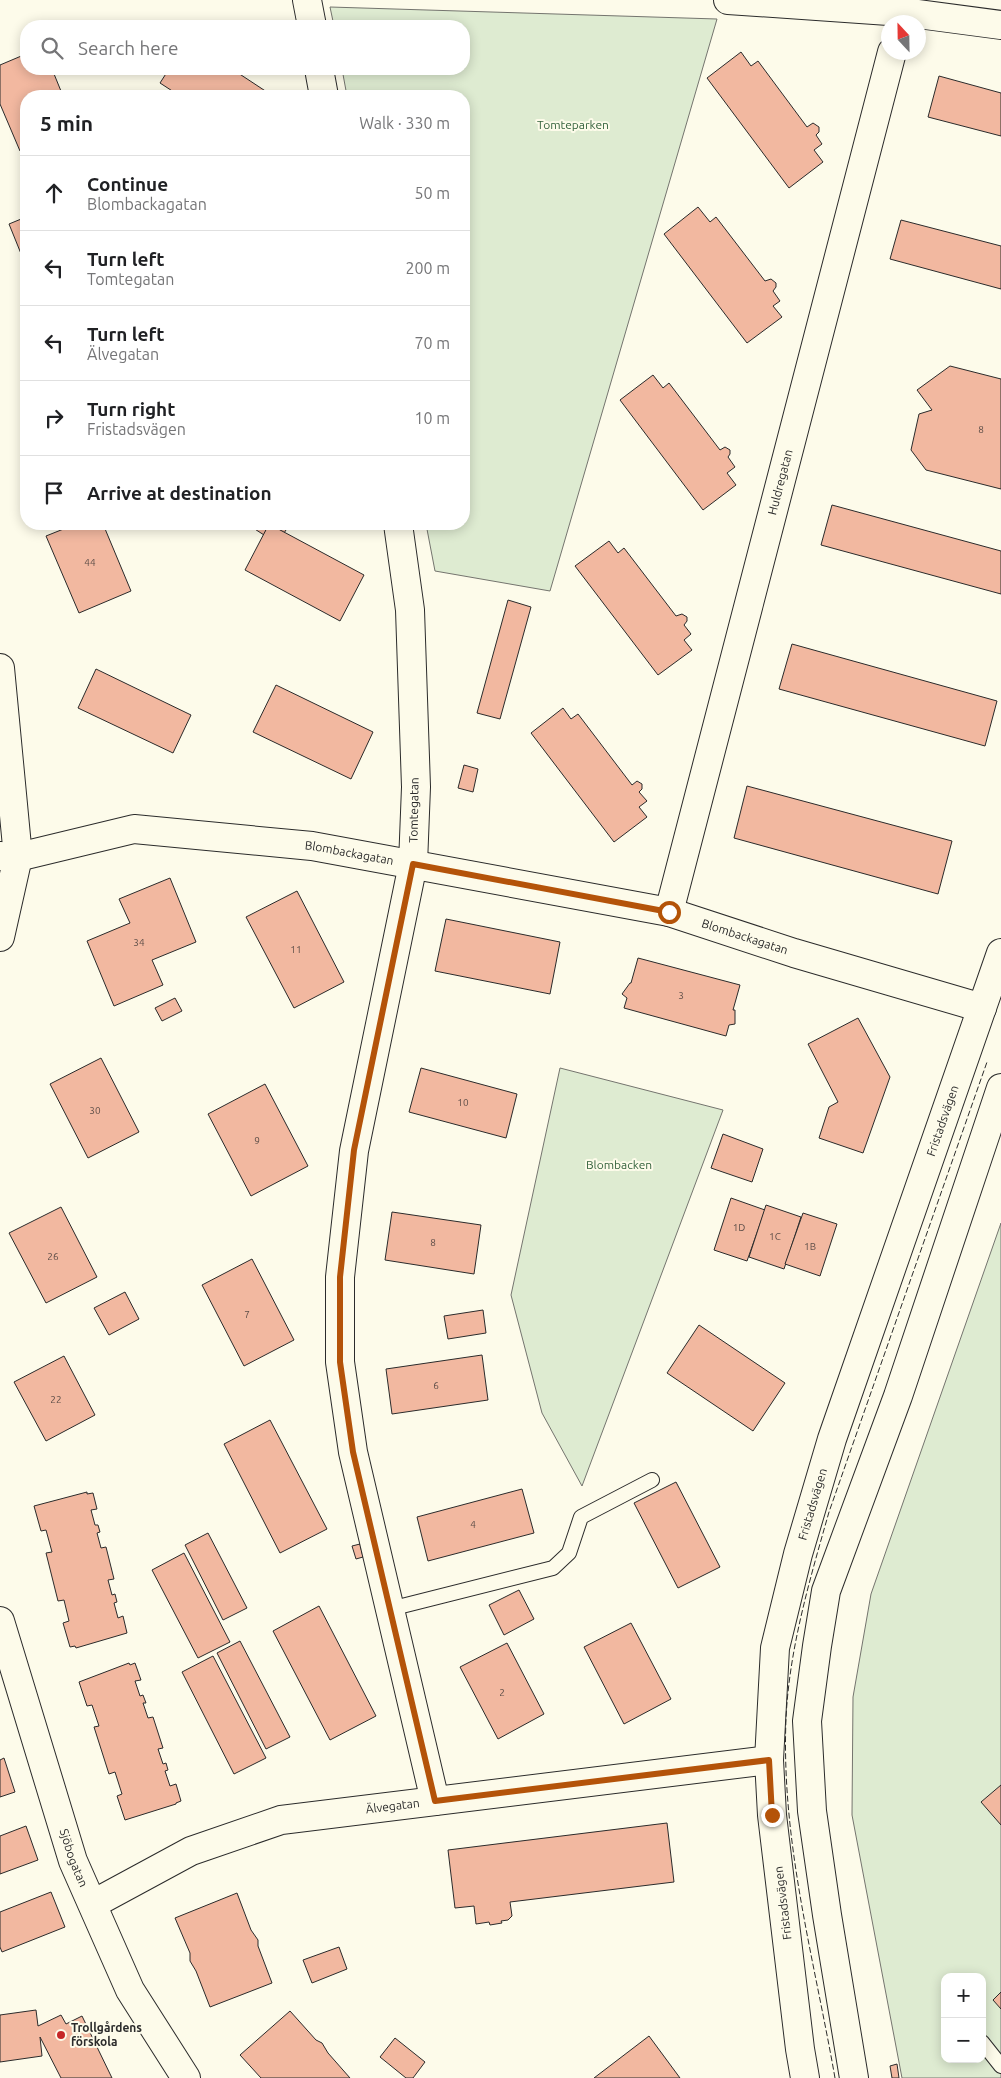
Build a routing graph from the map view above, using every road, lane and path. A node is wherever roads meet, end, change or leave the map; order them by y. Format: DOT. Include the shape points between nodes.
graph roads {
  1 [pos="307,0"];
  2 [pos="728,0"];
  3 [pos="870,5"];
  4 [pos="897,15"];
  5 [pos="926,19"];
  6 [pos="311,20"];
  7 [pos="1001,26"];
  8 [pos="890,60"];
  9 [pos="320,75"];
  10 [pos="323,90"];
  11 [pos="399,530"];
  12 [pos="0,668"];
  13 [pos="9,856"];
  14 [pos="413,864"];
  15 [pos="669,912"];
  16 [pos="0,937"];
  17 [pos="1001,953"];
  18 [pos="982,1008"];
  19 [pos="1001,1088"];
  20 [pos="652,1480"];
  21 [pos="390,1609"];
  22 [pos="0,1621"];
  23 [pos="769,1760"];
  24 [pos="435,1801"];
  25 [pos="93,1904"];
  26 [pos="986,2047"];
  27 [pos="1001,2066"];
  28 [pos="186,2078"];
  29 [pos="805,2078"];
  30 [pos="854,2078"];
  1 -- 6 [label="street"];
  2 -- 3 [label="street"];
  3 -- 4 [label="street"];
  5 -- 7 [label="street"];
  8 -- 15 [label="street, Huldregatan"];
  9 -- 10 [label="street"];
  11 -- 14 [label="street, Tomtegatan" via="410,610 416,787"];
  12 -- 13 [label="street"];
  13 -- 14 [label="street, Blombackagatan" via="134,829 312,846"];
  13 -- 16 [label="street"];
  14 -- 15 [label="street, Blombackagatan"];
  14 -- 21 [label="street, Tomtegatan" via="354,1150 340,1277 340,1362 353,1452"];
  15 -- 18 [label="street, Blombackagatan" via="794,953"];
  17 -- 18 [label="street, Fristadsvägen"];
  18 -- 23 [label="street, Fristadsvägen" via="832,1439 798,1554 775,1648"];
  19 -- 30 [label="street" via="898,1396 826,1591 817,1646 806,1721 812,1811"];
  20 -- 21 [label="lane" via="581,1517 569,1552 554,1568"];
  21 -- 24 [label="street, Tomtegatan"];
  22 -- 25 [label="street, Sjöbogatan" via="73,1861"];
  23 -- 24 [label="street, Älvegatan"];
  23 -- 29 [label="street, Fristadsvägen" via="772,1815"];
  24 -- 25 [label="street, Älvegatan" via="281,1820 191,1851"];
  25 -- 28 [label="street, Sjöbogatan" via="130,1990"];
  26 -- 27 [label="lane"];
}
